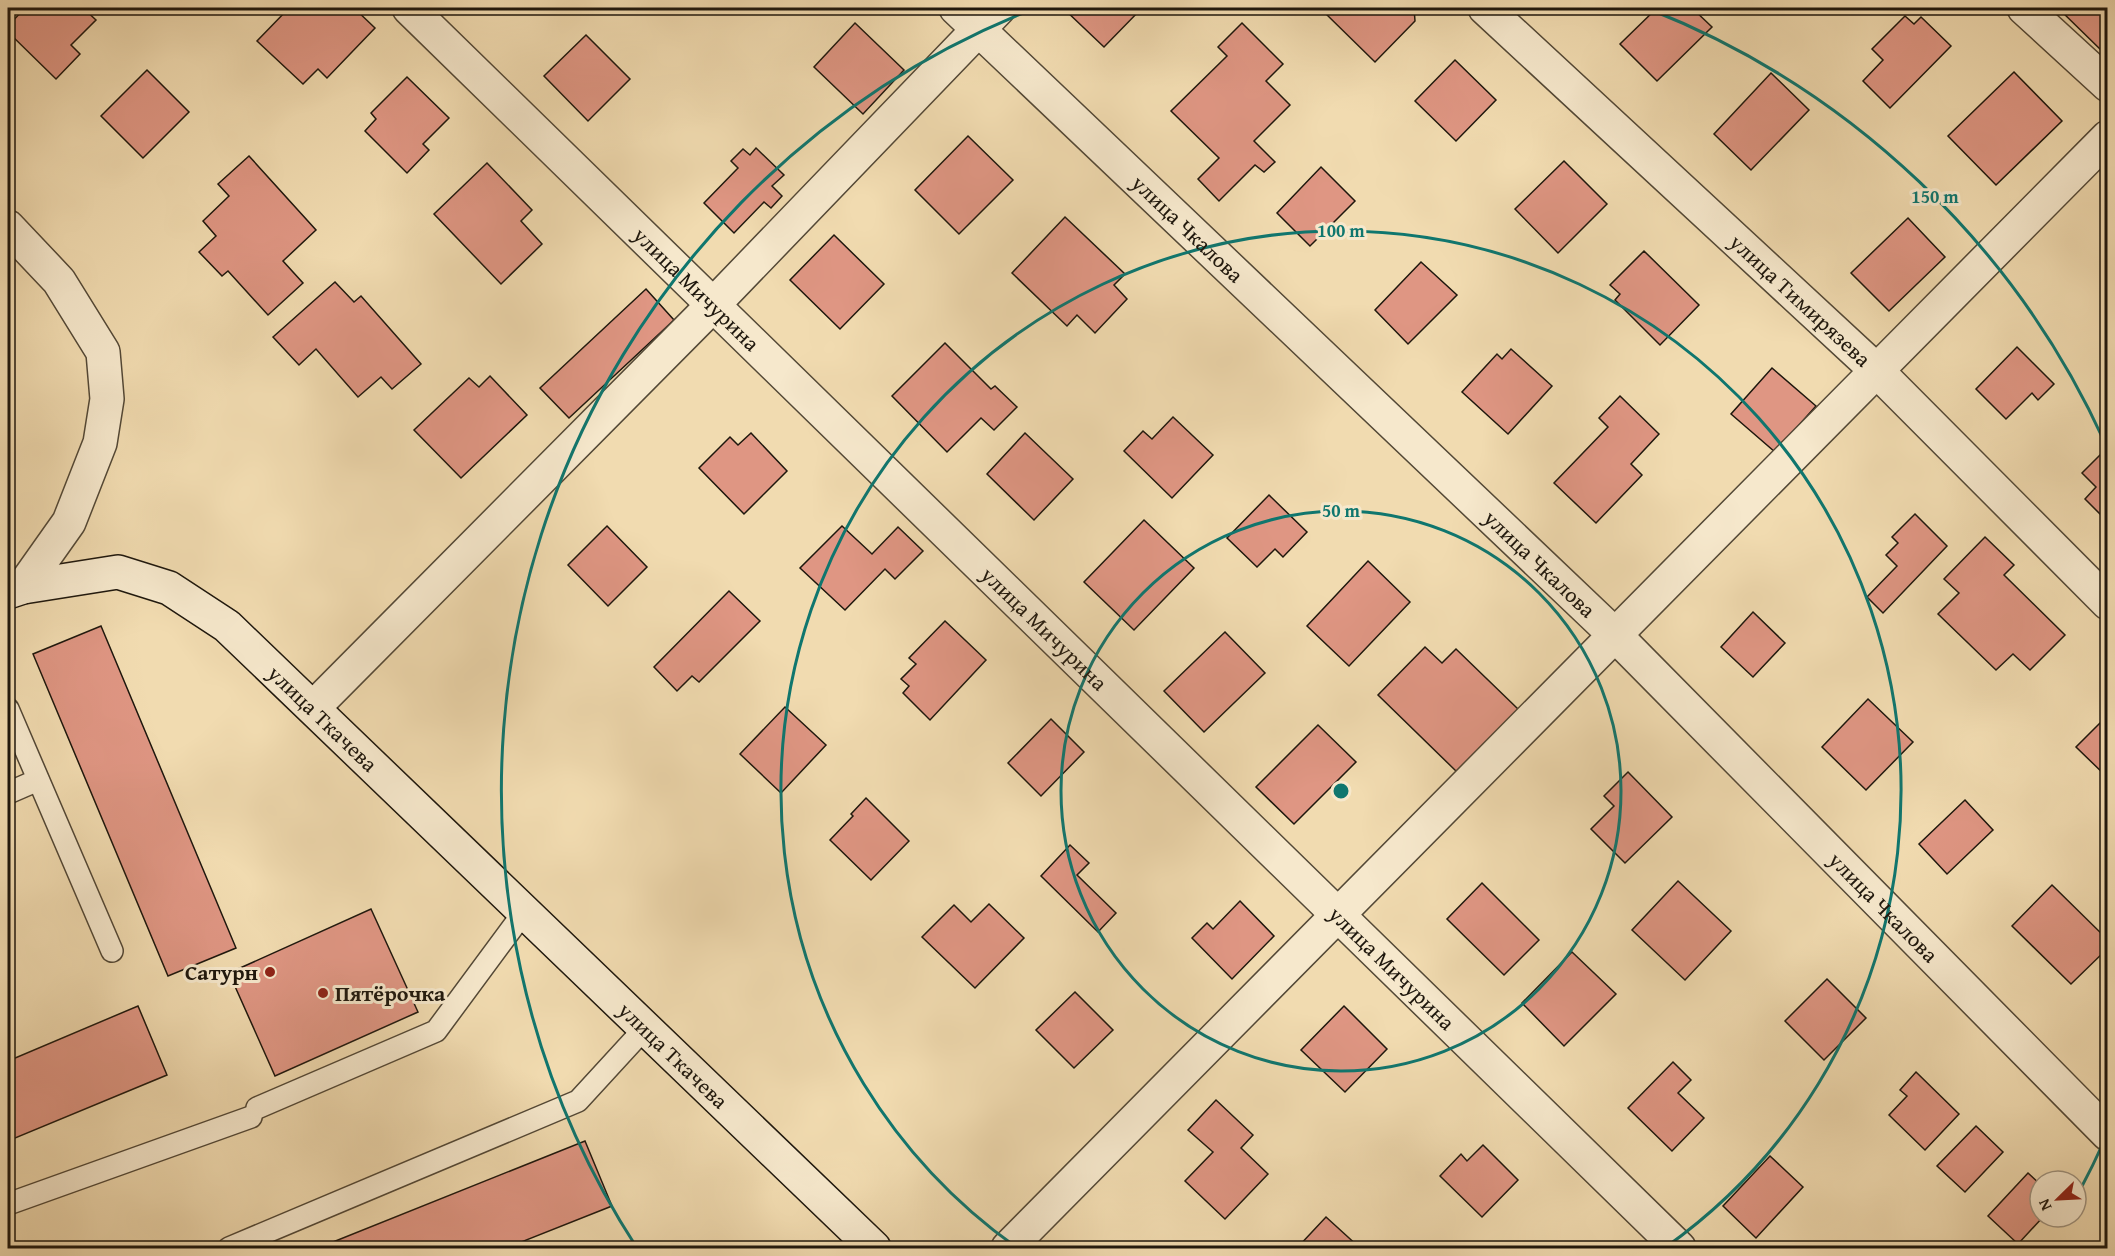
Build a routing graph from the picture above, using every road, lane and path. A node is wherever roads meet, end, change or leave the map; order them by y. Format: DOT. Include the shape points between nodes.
graph roads {
  1 [pos="409,8"];
  2 [pos="956,8"];
  3 [pos="1485,8"];
  4 [pos="2024,8"];
  5 [pos="989,19"];
  6 [pos="2108,85"];
  7 [pos="2108,136"];
  8 [pos="8,227"];
  9 [pos="713,305"];
  10 [pos="1876,370"];
  11 [pos="15,589"];
  12 [pos="2108,603"];
  13 [pos="1615,635"];
  14 [pos="313,708"];
  15 [pos="8,709"];
  16 [pos="38,780"];
  17 [pos="8,793"];
  18 [pos="525,912"];
  19 [pos="1338,914"];
  20 [pos="112,951"];
  21 [pos="645,1028"];
  22 [pos="2108,1134"];
  23 [pos="8,1204"];
  24 [pos="229,1248"];
  25 [pos="874,1248"];
  26 [pos="1008,1248"];
  27 [pos="1679,1248"];
  1 -- 9 [label="street, улица Мичурина"];
  2 -- 5 [label="street, улица Чкалова"];
  3 -- 10 [label="street, улица Тимирязева"];
  4 -- 6 [label="street"];
  5 -- 9 [label="street"];
  5 -- 13 [label="street, улица Чкалова"];
  7 -- 10 [label="street"];
  8 -- 11 [label="street, улица Ткачева" via="59,281 103,352 107,399 100,443 69,522"];
  9 -- 14 [label="street"];
  9 -- 19 [label="street, улица Мичурина"];
  10 -- 12 [label="street, улица Тимирязева"];
  10 -- 13 [label="street"];
  11 -- 14 [label="street, улица Ткачева" via="118,572 169,588 227,626"];
  13 -- 19 [label="street"];
  13 -- 22 [label="street, улица Чкалова"];
  14 -- 18 [label="street, улица Ткачева"];
  15 -- 16 [label="lane"];
  16 -- 17 [label="lane"];
  16 -- 20 [label="lane"];
  18 -- 21 [label="street, улица Ткачева"];
  18 -- 23 [label="lane" via="436,1031 254,1113"];
  19 -- 26 [label="street"];
  19 -- 27 [label="street, улица Мичурина"];
  21 -- 24 [label="lane" via="578,1101"];
  21 -- 25 [label="street, улица Ткачева"];
}
